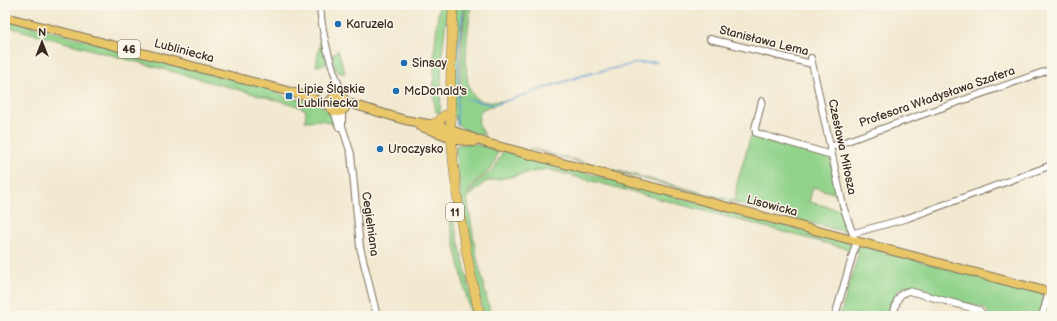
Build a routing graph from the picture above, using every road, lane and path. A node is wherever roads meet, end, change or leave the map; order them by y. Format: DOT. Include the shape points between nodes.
graph roads {
  1 [pos="320,5"];
  2 [pos="452,5"];
  3 [pos="5,17"];
  4 [pos="710,39"];
  5 [pos="811,58"];
  6 [pos="812,64"];
  7 [pos="1052,69"];
  8 [pos="762,101"];
  9 [pos="338,104"];
  10 [pos="445,115"];
  11 [pos="405,120"];
  12 [pos="432,124"];
  13 [pos="448,133"];
  14 [pos="830,147"];
  15 [pos="832,155"];
  16 [pos="1052,166"];
  17 [pos="855,237"];
  18 [pos="1050,292"];
  19 [pos="377,316"];
  20 [pos="480,316"];
  21 [pos="836,316"];
  22 [pos="893,316"];
  23 [pos="984,316"];
  24 [pos="1042,316"];
  1 -- 9 [label="street, Cegielniana" via="325,42 340,85"];
  2 -- 10 [label="highway, 11" via="445,64"];
  2 -- 13 [label="highway, 11"];
  3 -- 9 [label="main road, Lubliniecka / 46"];
  4 -- 6 [label="street, Stanisława Lema"];
  5 -- 6 [label="street, Czesława Miłosza"];
  6 -- 14 [label="street, Czesława Miłosza"];
  7 -- 14 [label="street, Profesora Władysława Szafera"];
  8 -- 15 [label="street" via="756,133"];
  9 -- 11 [label="main road, Lisowicka / 46"];
  9 -- 19 [label="street, Cegielniana" via="339,128 351,154 358,240"];
  10 -- 12 [label="highway"];
  10 -- 13 [label="highway, 11"];
  11 -- 12 [label="main road, Lisowicka / 46"];
  11 -- 13 [label="main road, Lisowicka / 46"];
  12 -- 13 [label="main road, Lisowicka / 46"];
  13 -- 17 [label="main road, Lisowicka" via="460,141 486,143"];
  13 -- 20 [label="highway, 11"];
  14 -- 15 [label="street, Czesława Miłosza"];
  15 -- 17 [label="street, Czesława Miłosza" via="844,211"];
  16 -- 17 [label="street"];
  17 -- 18 [label="main road, Lisowicka"];
  17 -- 21 [label="street" via="856,248"];
  18 -- 24 [label="street"];
  22 -- 23 [label="street" via="899,297 909,291 979,310"];
}
